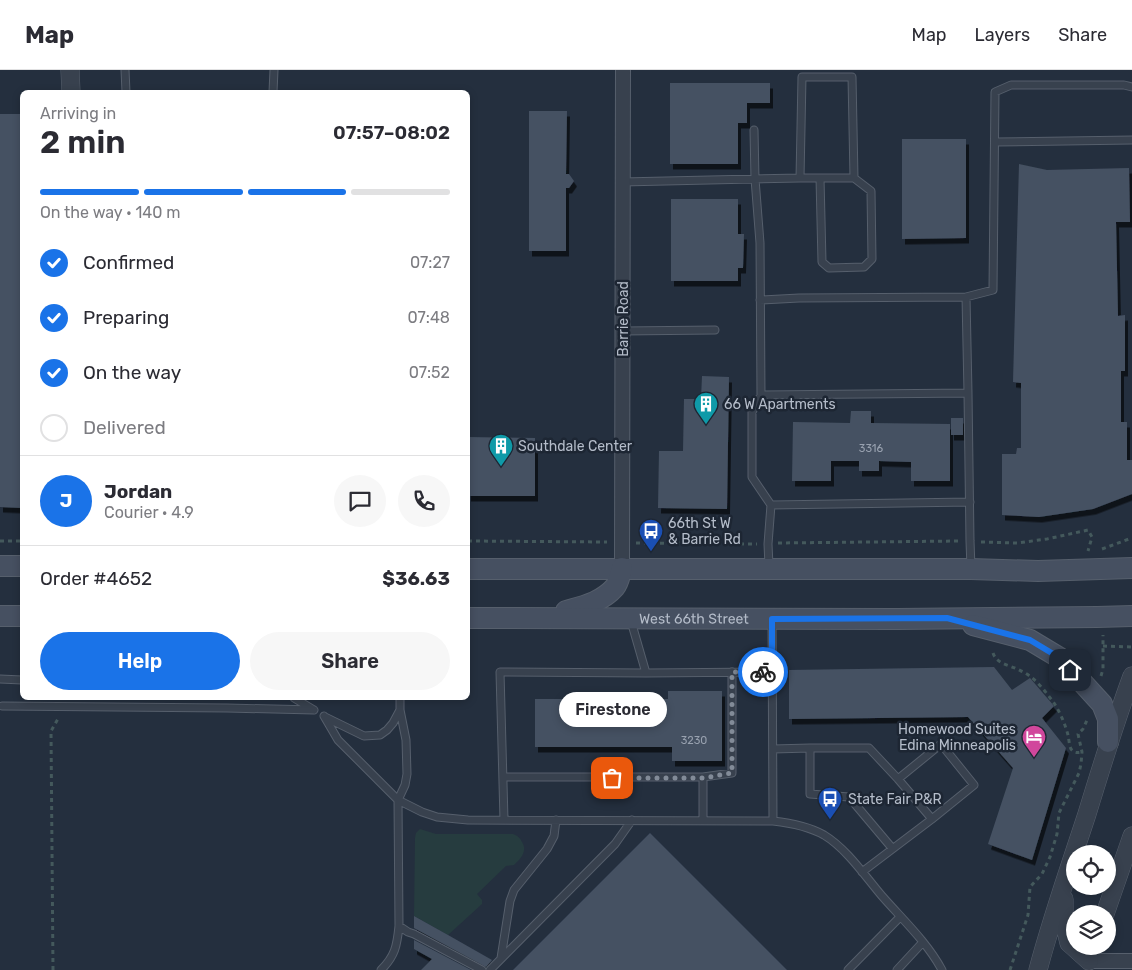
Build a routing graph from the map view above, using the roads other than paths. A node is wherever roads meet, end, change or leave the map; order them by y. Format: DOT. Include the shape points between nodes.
graph roads {
  1 [pos="70,70"];
  2 [pos="125,70"];
  3 [pos="274,70"];
  4 [pos="623,70"];
  5 [pos="1132,87"];
  6 [pos="70,90"];
  7 [pos="126,90"];
  8 [pos="273,90"];
  9 [pos="754,130"];
  10 [pos="1132,140"];
  11 [pos="995,142"];
  12 [pos="800,178"];
  13 [pos="820,178"];
  14 [pos="854,178"];
  15 [pos="755,180"];
  16 [pos="622,182"];
  17 [pos="966,296"];
  18 [pos="760,300"];
  19 [pos="715,330"];
  20 [pos="623,331"];
  21 [pos="968,393"];
  22 [pos="761,395"];
  23 [pos="970,502"];
  24 [pos="771,505"];
  25 [pos="0,566"];
  26 [pos="20,566"];
  27 [pos="470,568"];
  28 [pos="622,568"];
  29 [pos="1132,568"];
  30 [pos="769,569"];
  31 [pos="971,569"];
  32 [pos="0,616"];
  33 [pos="20,616"];
  34 [pos="1132,616"];
  35 [pos="470,618"];
  36 [pos="540,618"];
  37 [pos="630,618"];
  38 [pos="947,618"];
  39 [pos="772,619"];
  40 [pos="732,672"];
  41 [pos="772,672"];
  42 [pos="646,673"];
  43 [pos="1132,676"];
  44 [pos="0,679"];
  45 [pos="20,680"];
  46 [pos="297,700"];
  47 [pos="400,700"];
  48 [pos="2,706"];
  49 [pos="314,710"];
  50 [pos="400,710"];
  51 [pos="324,716"];
  52 [pos="1108,742"];
  53 [pos="810,748"];
  54 [pos="773,749"];
  55 [pos="503,778"];
  56 [pos="703,778"];
  57 [pos="898,779"];
  58 [pos="398,800"];
  59 [pos="932,819"];
  60 [pos="504,820"];
  61 [pos="556,820"];
  62 [pos="632,820"];
  63 [pos="703,820"];
  64 [pos="773,821"];
  65 [pos="1132,836"];
  66 [pos="892,848"];
  67 [pos="862,872"];
  68 [pos="1064,882"];
  69 [pos="1108,905"];
  70 [pos="900,917"];
  71 [pos="399,926"];
  72 [pos="923,942"];
  73 [pos="501,959"];
  74 [pos="1090,959"];
  75 [pos="1132,961"];
  76 [pos="381,970"];
  77 [pos="482,970"];
  78 [pos="490,970"];
  79 [pos="848,970"];
  80 [pos="897,970"];
  81 [pos="942,970"];
  82 [pos="1038,970"];
  1 -- 6 [label="street"];
  2 -- 7 [label="lane"];
  3 -- 8 [label="lane"];
  4 -- 16 [label="street, Barrie Road"];
  5 -- 11 [label="lane" via="1011,84 995,92"];
  9 -- 15 [label="lane"];
  10 -- 11 [label="lane"];
  11 -- 17 [label="lane" via="993,290"];
  12 -- 13 [label="lane"];
  12 -- 14 [label="lane" via="802,77 852,77"];
  12 -- 15 [label="lane"];
  13 -- 14 [label="lane"];
  13 -- 14 [label="lane" via="822,262 829,268 864,267 872,259 871,190"];
  15 -- 16 [label="lane"];
  15 -- 18 [label="lane"];
  16 -- 20 [label="street, Barrie Road"];
  17 -- 18 [label="lane"];
  17 -- 21 [label="lane"];
  18 -- 22 [label="lane"];
  19 -- 20 [label="lane"];
  20 -- 28 [label="street, Barrie Road"];
  21 -- 22 [label="lane"];
  21 -- 23 [label="lane"];
  22 -- 24 [label="lane" via="752,412 752,477"];
  23 -- 24 [label="lane"];
  23 -- 31 [label="lane"];
  24 -- 30 [label="lane"];
  25 -- 26 [label="main road"];
  27 -- 28 [label="main road"];
  28 -- 30 [label="main road"];
  28 -- 36 [label="main road" via="616,586 594,604"];
  29 -- 31 [label="main road"];
  30 -- 31 [label="main road"];
  32 -- 33 [label="main road"];
  34 -- 38 [label="main road, West 66th Street"];
  35 -- 36 [label="main road, West 66th Street"];
  36 -- 37 [label="main road, West 66th Street"];
  37 -- 39 [label="main road, West 66th Street"];
  37 -- 42 [label="lane"];
  38 -- 39 [label="main road, West 66th Street"];
  38 -- 52 [label="main road" via="1030,640 1060,658 1102,704 1108,719"];
  39 -- 41 [label="lane"];
  40 -- 41 [label="lane"];
  40 -- 42 [label="lane"];
  40 -- 56 [label="lane" via="732,773"];
  41 -- 54 [label="lane"];
  42 -- 55 [label="lane" via="500,672"];
  43 -- 52 [label="street"];
  44 -- 45 [label="lane"];
  46 -- 49 [label="lane"];
  47 -- 50 [label="lane"];
  48 -- 49 [label="lane"];
  49 -- 51 [label="lane"];
  50 -- 51 [label="lane" via="393,723 380,735 364,736"];
  50 -- 58 [label="lane" via="406,740 407,774 406,785"];
  51 -- 58 [label="lane" via="338,740"];
  52 -- 68 [label="street"];
  53 -- 54 [label="lane"];
  53 -- 57 [label="lane" via="869,748"];
  53 -- 66 [label="lane" via="810,794 849,797"];
  54 -- 64 [label="lane"];
  55 -- 56 [label="lane"];
  55 -- 60 [label="lane"];
  56 -- 63 [label="lane"];
  57 -- 59 [label="lane"];
  57 -- 59 [label="lane" via="942,744 974,784"];
  58 -- 60 [label="lane" via="437,817"];
  58 -- 71 [label="lane"];
  59 -- 66 [label="lane"];
  60 -- 61 [label="lane"];
  61 -- 62 [label="lane"];
  61 -- 73 [label="lane" via="554,836 547,849 514,890"];
  62 -- 63 [label="lane"];
  62 -- 73 [label="lane" via="615,844"];
  63 -- 64 [label="lane"];
  64 -- 67 [label="lane" via="808,827 825,836"];
  65 -- 69 [label="street"];
  66 -- 67 [label="lane"];
  67 -- 70 [label="lane"];
  68 -- 74 [label="street" via="1064,922 1069,943"];
  68 -- 82 [label="street"];
  70 -- 72 [label="lane"];
  70 -- 79 [label="lane"];
  71 -- 76 [label="lane" via="395,950"];
  71 -- 77 [label="lane"];
  72 -- 80 [label="lane"];
  72 -- 81 [label="lane"];
  73 -- 78 [label="lane"];
  74 -- 75 [label="street"];
}
